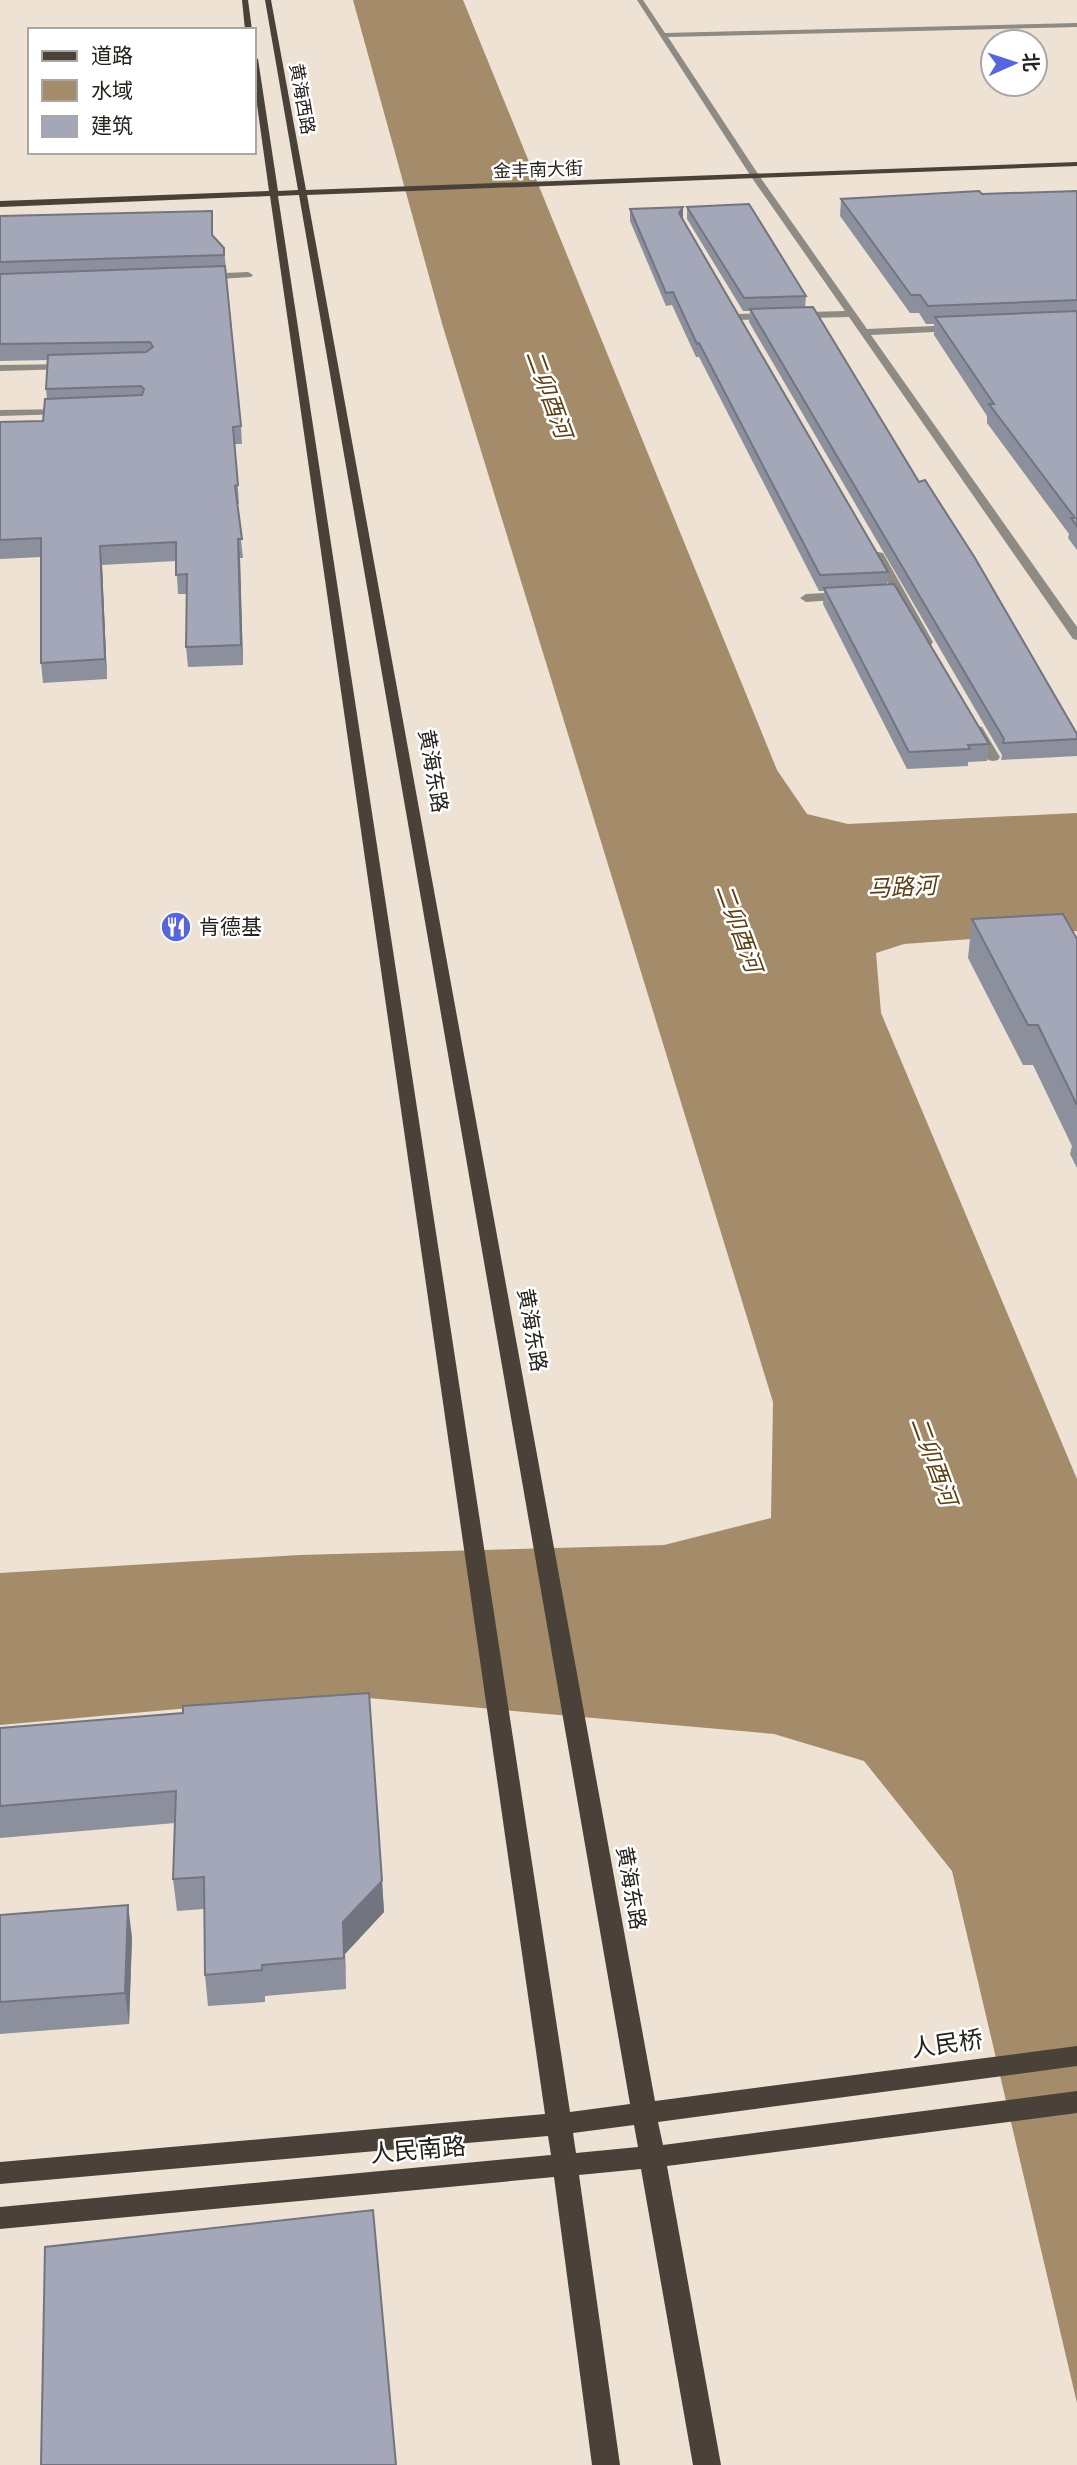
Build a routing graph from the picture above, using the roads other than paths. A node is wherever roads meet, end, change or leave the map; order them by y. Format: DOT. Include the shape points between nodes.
graph roads {
  1 [pos="245,0"];
  2 [pos="268,0"];
  3 [pos="640,0"];
  4 [pos="1077,25"];
  5 [pos="249,28"];
  6 [pos="664,35"];
  7 [pos="256,72"];
  8 [pos="1077,164"];
  9 [pos="995,178"];
  10 [pos="954,179"];
  11 [pos="968,179"];
  12 [pos="759,182"];
  13 [pos="305,199"];
  14 [pos="276,200"];
  15 [pos="0,204"];
  16 [pos="0,213"];
  17 [pos="248,275"];
  18 [pos="193,277"];
  19 [pos="732,306"];
  20 [pos="851,314"];
  21 [pos="738,317"];
  22 [pos="972,328"];
  23 [pos="746,329"];
  24 [pos="864,332"];
  25 [pos="80,365"];
  26 [pos="0,368"];
  27 [pos="83,410"];
  28 [pos="0,413"];
  29 [pos="872,545"];
  30 [pos="860,595"];
  31 [pos="806,598"];
  32 [pos="1077,636"];
  33 [pos="933,652"];
  34 [pos="973,722"];
  35 [pos="993,757"];
  36 [pos="1077,2056"];
  37 [pos="824,2089"];
  38 [pos="1077,2102"];
  39 [pos="645,2112"];
  40 [pos="559,2124"];
  41 [pos="653,2157"];
  42 [pos="565,2164"];
  43 [pos="0,2174"];
  44 [pos="0,2218"];
  45 [pos="606,2465"];
  46 [pos="707,2465"];
  1 -- 5 [label="main road"];
  2 -- 13 [label="main road, 黄海西路"];
  3 -- 6 [label="street"];
  4 -- 6 [label="street"];
  6 -- 12 [label="street"];
  7 -- 14 [label="main road, 黄海西路"];
  8 -- 12 [label="main road, 金丰南大街"];
  9 -- 11 [label="main road"];
  10 -- 12 [label="main road, 金丰南大街"];
  12 -- 13 [label="main road, 金丰南大街"];
  12 -- 20 [label="street"];
  13 -- 14 [label="main road, 金丰南大街"];
  13 -- 39 [label="main road, 黄海东路"];
  14 -- 15 [label="main road, 金丰南大街"];
  14 -- 16 [label="main road, 金丰南大街"];
  14 -- 40 [label="main road"];
  17 -- 18 [label="street"];
  19 -- 21 [label="street"];
  20 -- 21 [label="street"];
  20 -- 24 [label="street"];
  21 -- 23 [label="street"];
  22 -- 24 [label="street"];
  24 -- 32 [label="street"];
  25 -- 26 [label="street"];
  27 -- 28 [label="street"];
  29 -- 33 [label="street" via="894,594"];
  30 -- 31 [label="street"];
  34 -- 35 [label="street"];
  36 -- 37 [label="main road, 人民桥"];
  37 -- 39 [label="main road, 人民南路"];
  38 -- 41 [label="main road, 人民南路"];
  39 -- 40 [label="main road, 人民南路"];
  39 -- 41 [label="main road, 黄海东路"];
  40 -- 42 [label="main road"];
  40 -- 43 [label="main road, 人民南路"];
  41 -- 42 [label="main road, 人民南路"];
  41 -- 46 [label="main road, 黄海东路"];
  42 -- 44 [label="main road, 人民南路"];
  42 -- 45 [label="main road"];
}
